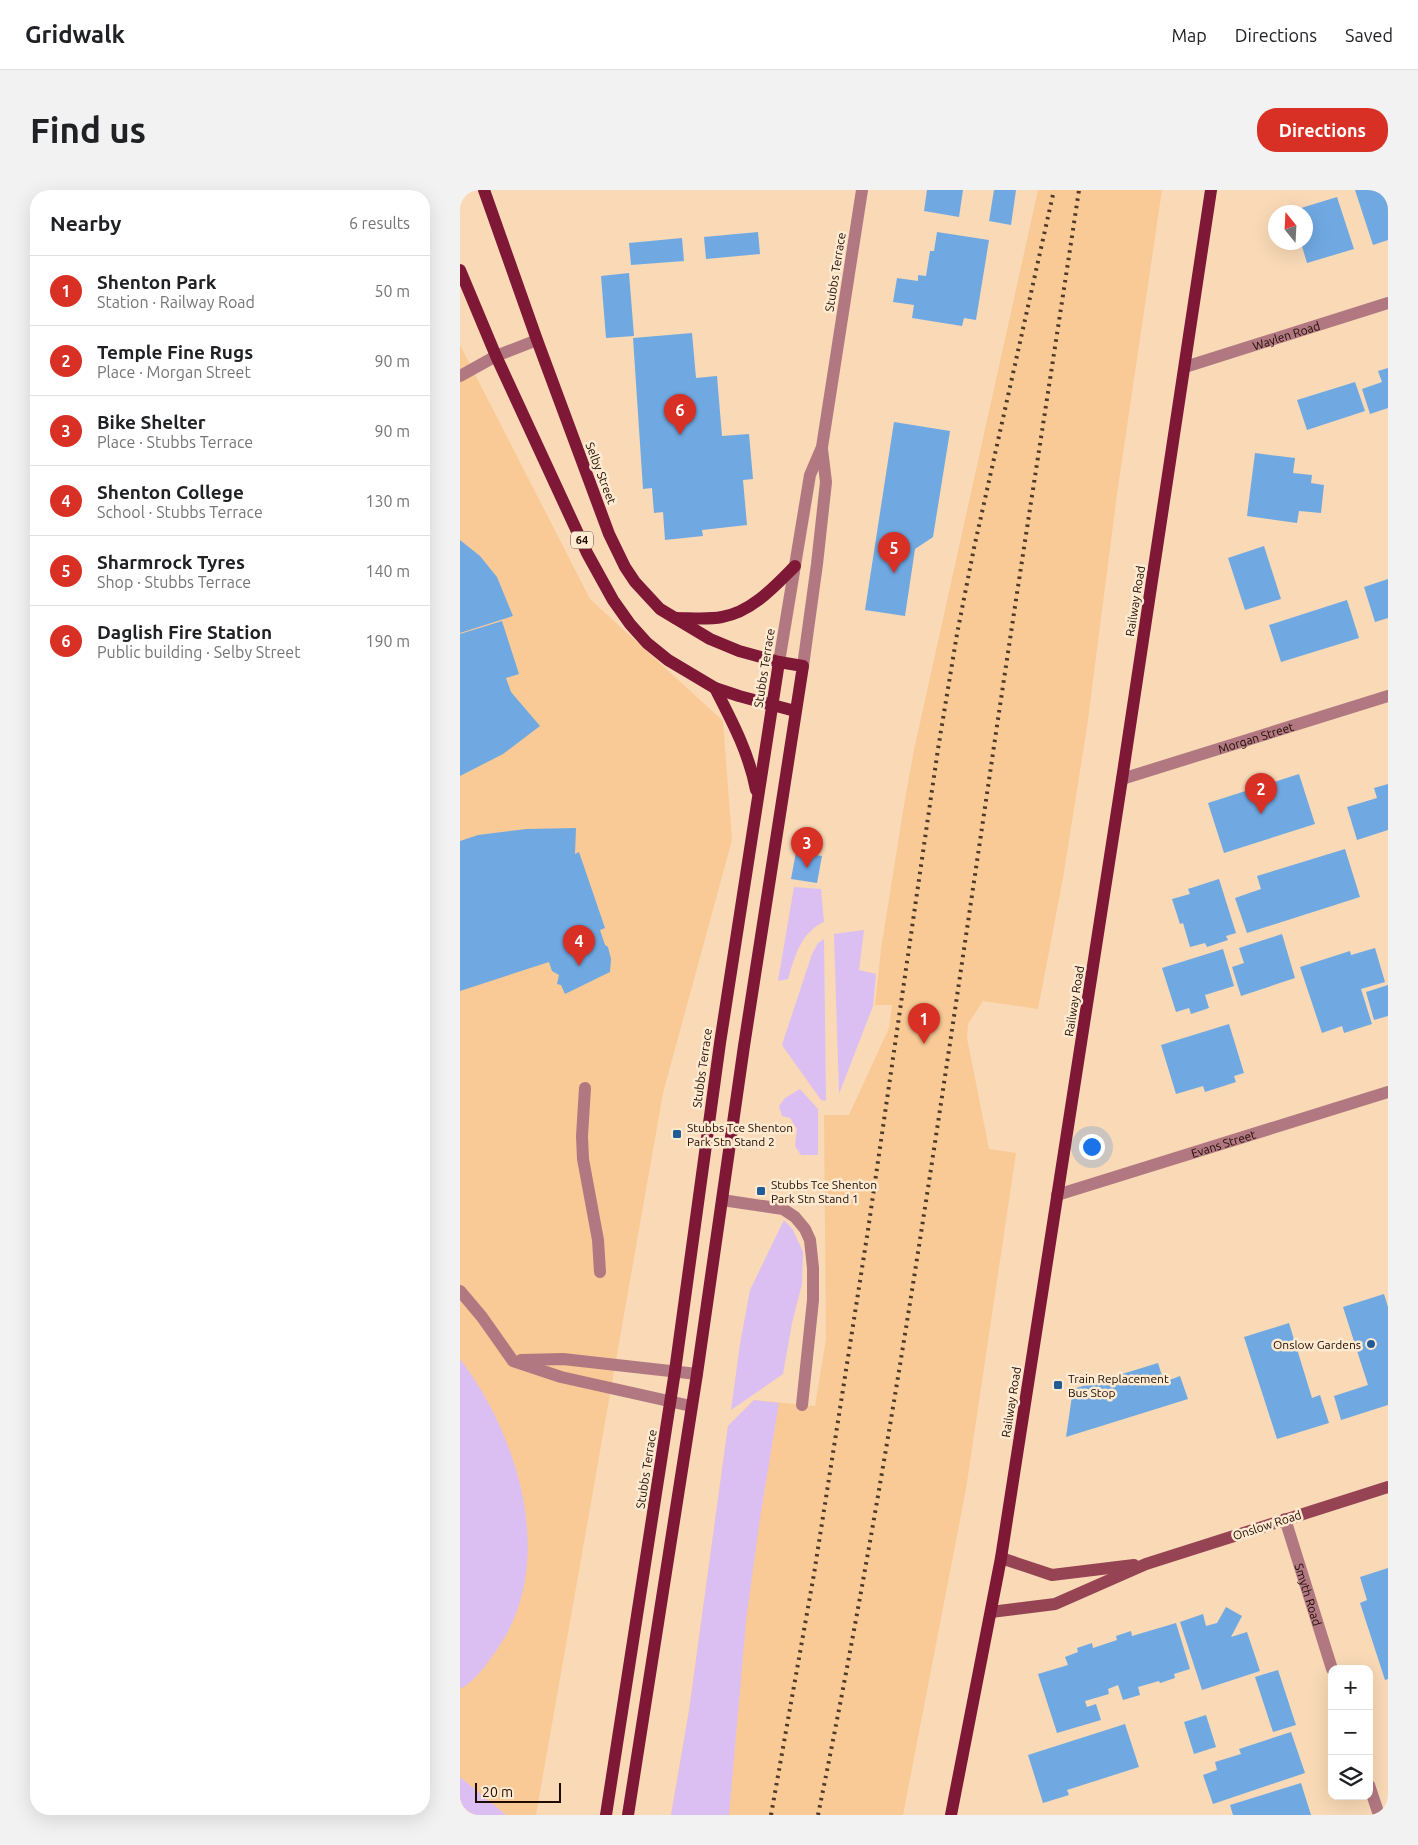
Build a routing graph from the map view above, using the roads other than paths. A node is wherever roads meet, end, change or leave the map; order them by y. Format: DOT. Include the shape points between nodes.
graph roads {
  1 [pos="484,190"];
  2 [pos="862,190"];
  3 [pos="1211,190"];
  4 [pos="460,270"];
  5 [pos="1388,303"];
  6 [pos="537,340"];
  7 [pos="496,356"];
  8 [pos="1185,367"];
  9 [pos="460,376"];
  10 [pos="822,447"];
  11 [pos="795,566"];
  12 [pos="675,618"];
  13 [pos="779,662"];
  14 [pos="803,666"];
  15 [pos="715,688"];
  16 [pos="1388,696"];
  17 [pos="772,705"];
  18 [pos="795,711"];
  19 [pos="1122,778"];
  20 [pos="758,800"];
  21 [pos="585,1088"];
  22 [pos="1388,1092"];
  23 [pos="1057,1196"];
  24 [pos="722,1200"];
  25 [pos="600,1272"];
  26 [pos="460,1291"];
  27 [pos="514,1360"];
  28 [pos="675,1371"];
  29 [pos="697,1374"];
  30 [pos="670,1402"];
  31 [pos="802,1404"];
  32 [pos="691,1406"];
  33 [pos="1388,1487"];
  34 [pos="1285,1519"];
  35 [pos="1001,1558"];
  36 [pos="1146,1564"];
  37 [pos="991,1612"];
  38 [pos="1331,1665"];
  39 [pos="1373,1798"];
  40 [pos="606,1815"];
  41 [pos="628,1815"];
  42 [pos="951,1815"];
  43 [pos="1379,1815"];
  1 -- 6 [label="main road, Selby Street / 64"];
  2 -- 10 [label="street, Stubbs Terrace"];
  3 -- 8 [label="main road, Railway Road"];
  4 -- 7 [label="main road, 64"];
  5 -- 8 [label="street, Waylen Road"];
  6 -- 7 [label="street"];
  6 -- 12 [label="main road, Selby Street / 64" via="616,550 647,596"];
  7 -- 9 [label="street"];
  7 -- 15 [label="main road, 64" via="588,553 614,600 647,643 668,660"];
  8 -- 19 [label="main road, Railway Road"];
  10 -- 11 [label="street, Stubbs Terrace" via="810,475"];
  10 -- 14 [label="street, Stubbs Terrace" via="826,482"];
  11 -- 12 [label="main road" via="775,586 744,608 723,617"];
  11 -- 13 [label="street, Stubbs Terrace"];
  12 -- 13 [label="main road, Selby Street / 64" via="710,639"];
  13 -- 14 [label="main road, Selby Street / 64"];
  13 -- 17 [label="main road, Stubbs Terrace"];
  14 -- 18 [label="main road, Stubbs Terrace"];
  15 -- 17 [label="main road, 64"];
  15 -- 20 [label="main road" via="745,750"];
  16 -- 19 [label="street, Morgan Street"];
  17 -- 18 [label="main road, 64"];
  17 -- 20 [label="main road, Stubbs Terrace"];
  18 -- 24 [label="main road, Stubbs Terrace"];
  19 -- 23 [label="main road, Railway Road"];
  20 -- 28 [label="main road, Stubbs Terrace" via="720,1042"];
  21 -- 25 [label="street" via="583,1159 598,1240"];
  22 -- 23 [label="street, Evans Street"];
  23 -- 35 [label="main road, Railway Road"];
  24 -- 29 [label="main road, Stubbs Terrace"];
  24 -- 31 [label="street" via="783,1210 805,1228 810,1240 814,1300"];
  26 -- 27 [label="street"];
  27 -- 28 [label="street" via="563,1359"];
  27 -- 30 [label="street" via="561,1378"];
  28 -- 29 [label="street"];
  28 -- 30 [label="main road, Stubbs Terrace"];
  29 -- 32 [label="main road, Stubbs Terrace"];
  30 -- 32 [label="street"];
  30 -- 40 [label="main road, Stubbs Terrace"];
  32 -- 41 [label="main road, Stubbs Terrace"];
  33 -- 34 [label="street, Onslow Road"];
  34 -- 36 [label="street, Onslow Road"];
  34 -- 38 [label="street, Smyth Road"];
  35 -- 36 [label="street, Onslow Road" via="1052,1575"];
  35 -- 37 [label="main road, Railway Road"];
  36 -- 37 [label="street, Onslow Road" via="1055,1604"];
  37 -- 42 [label="main road, Railway Road"];
  39 -- 43 [label="street"];
}
